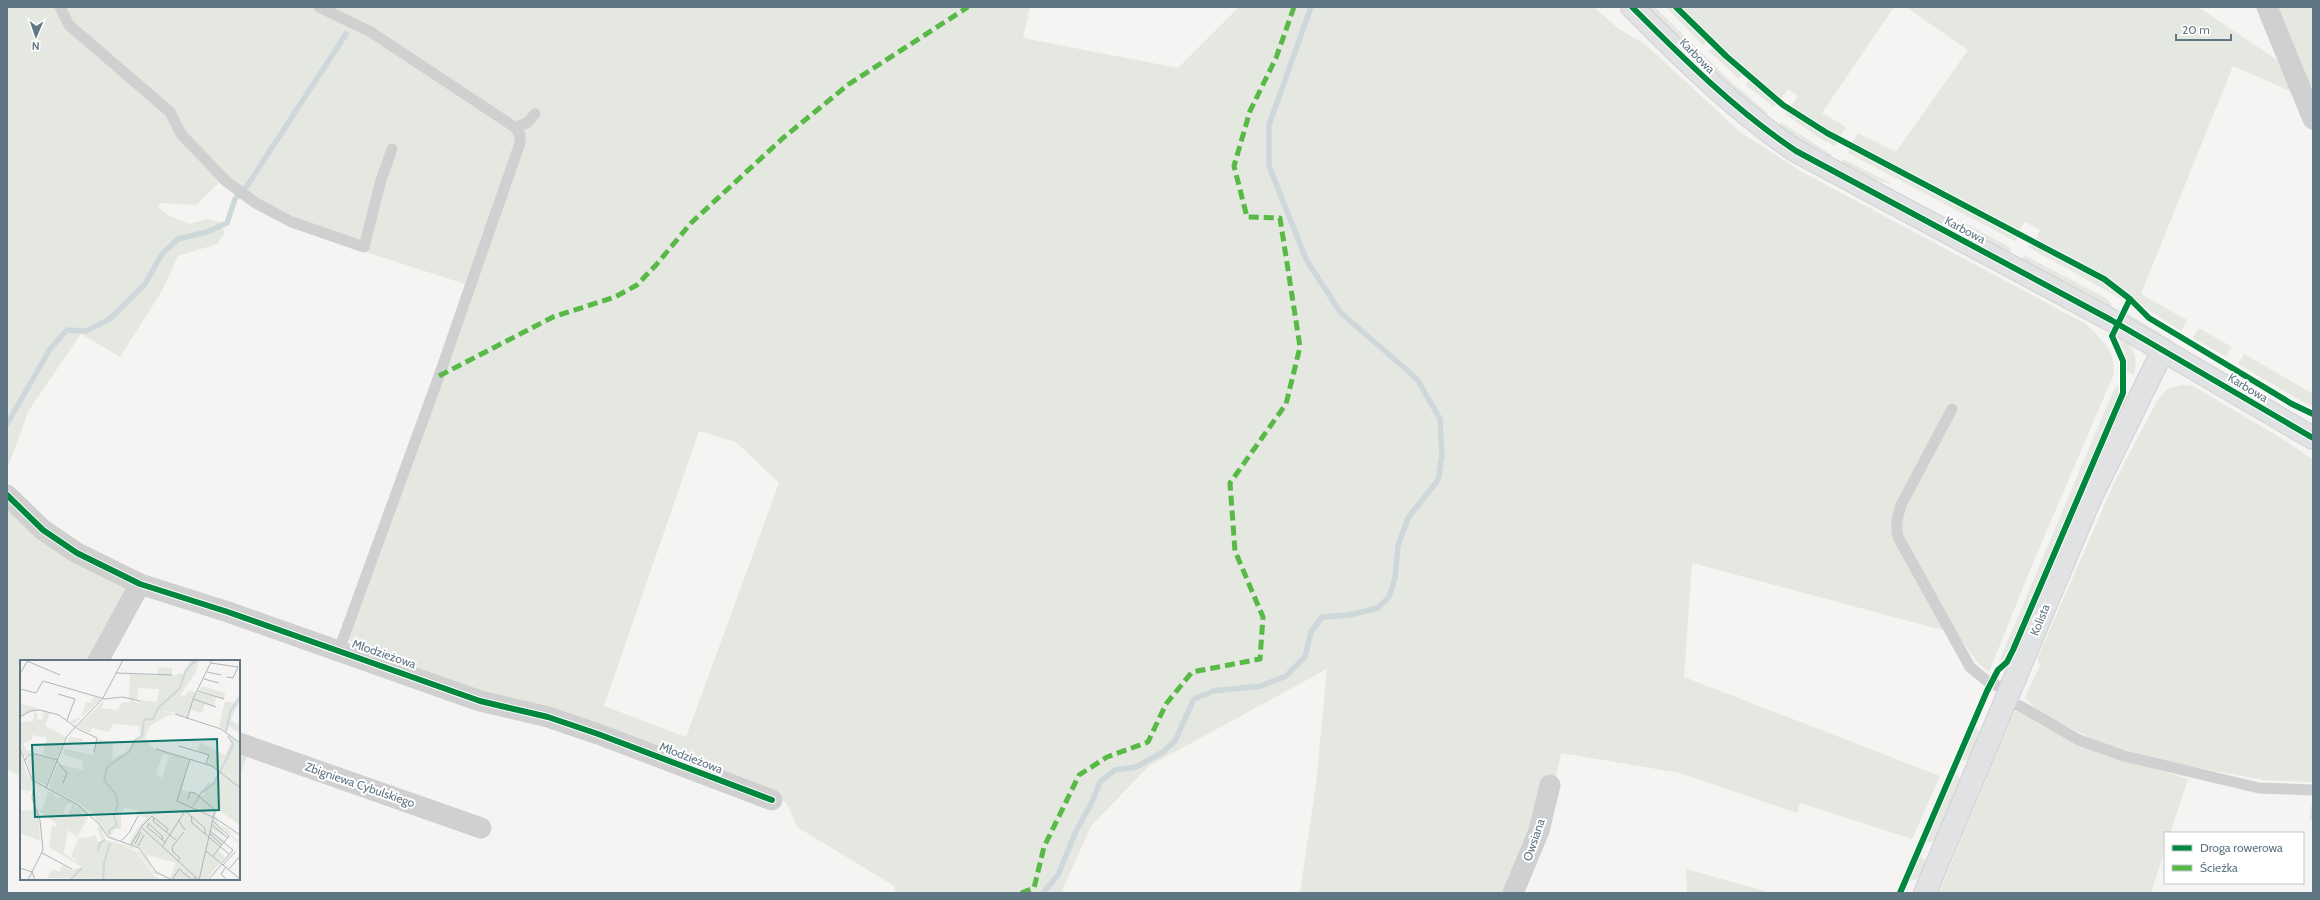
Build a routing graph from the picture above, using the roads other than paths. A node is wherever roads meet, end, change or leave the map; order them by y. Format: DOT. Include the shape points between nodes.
graph roads {
  1 [pos="60,7"];
  2 [pos="319,7"];
  3 [pos="1632,7"];
  4 [pos="2267,7"];
  5 [pos="535,114"];
  6 [pos="2313,119"];
  7 [pos="516,128"];
  8 [pos="392,149"];
  9 [pos="2163,350"];
  10 [pos="1952,409"];
  11 [pos="2313,438"];
  12 [pos="7,496"];
  13 [pos="140,584"];
  14 [pos="339,650"];
  15 [pos="99,660"];
  16 [pos="2008,697"];
  17 [pos="240,744"];
  18 [pos="1550,785"];
  19 [pos="2313,790"];
  20 [pos="772,800"];
  21 [pos="482,828"];
  22 [pos="1513,893"];
  23 [pos="1925,893"];
  1 -- 8 [label="lane" via="69,25 170,112 180,134 226,181 256,203 292,222 364,247 381,180"];
  2 -- 7 [label="lane" via="371,32"];
  3 -- 9 [label="street, Karbowa" via="1718,91 1766,131 1796,151"];
  4 -- 6 [label="street"];
  5 -- 7 [label="lane" via="528,122"];
  7 -- 14 [label="lane" via="520,134 520,142 439,376"];
  9 -- 11 [label="street, Karbowa"];
  9 -- 16 [label="street, Kolista" via="2094,492"];
  10 -- 16 [label="lane" via="1901,505 1896,530 1970,667"];
  12 -- 13 [label="street, Młodzieżowa" via="44,530 77,553"];
  13 -- 14 [label="street, Młodzieżowa"];
  13 -- 15 [label="street"];
  14 -- 20 [label="street, Młodzieżowa" via="480,701 548,717 598,734"];
  16 -- 19 [label="lane" via="2079,740 2124,756 2259,788"];
  16 -- 23 [label="street, Kolista"];
  17 -- 21 [label="street, Zbigniewa Cybulskiego"];
  18 -- 22 [label="street, Owsiana" via="1539,831"];
}
